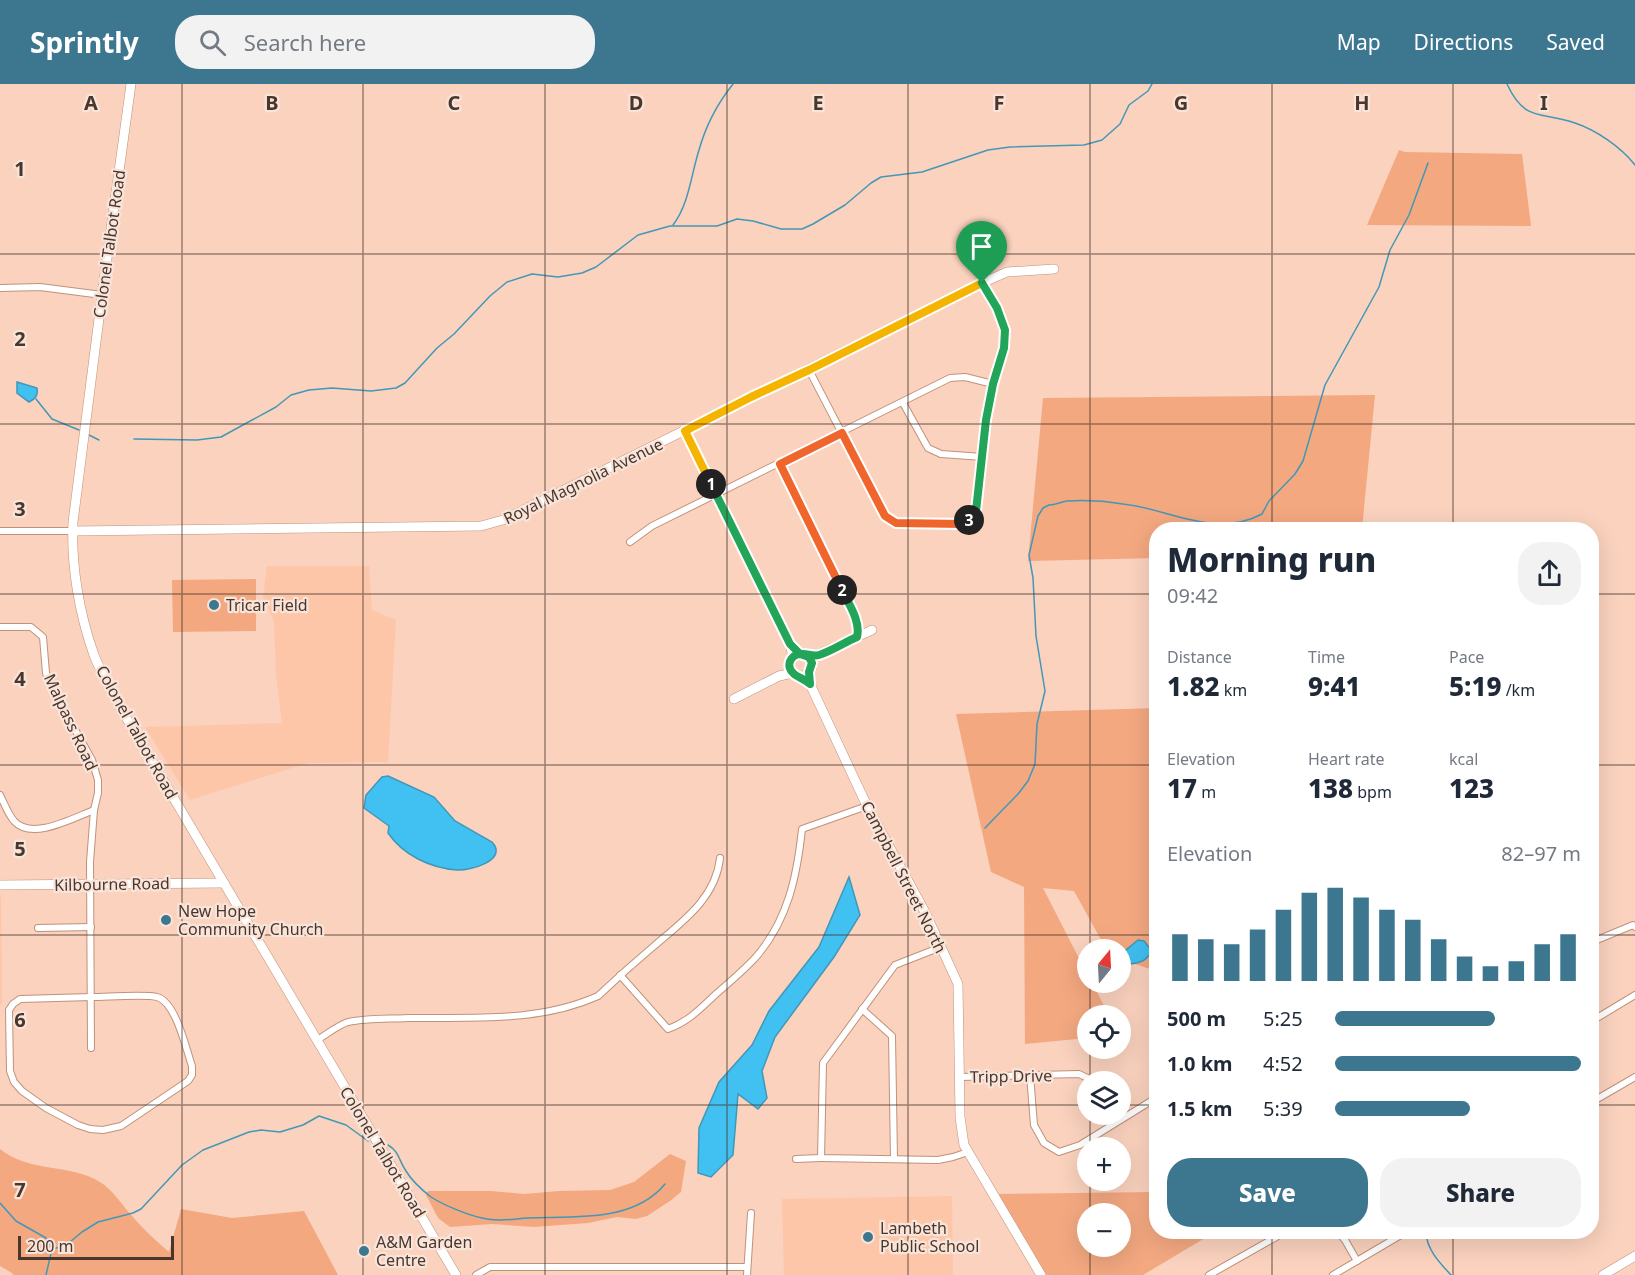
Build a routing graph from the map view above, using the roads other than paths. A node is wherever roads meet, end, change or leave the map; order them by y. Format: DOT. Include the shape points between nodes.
graph roads {
  1 [pos="131,84"];
  2 [pos="1054,269"];
  3 [pos="982,283"];
  4 [pos="0,288"];
  5 [pos="102,295"];
  6 [pos="809,370"];
  7 [pos="993,384"];
  8 [pos="903,403"];
  9 [pos="685,431"];
  10 [pos="842,433"];
  11 [pos="983,457"];
  12 [pos="780,464"];
  13 [pos="716,495"];
  14 [pos="0,531"];
  15 [pos="73,531"];
  16 [pos="630,542"];
  17 [pos="858,625"];
  18 [pos="0,627"];
  19 [pos="870,630"];
  20 [pos="857,637"];
  21 [pos="802,663"];
  22 [pos="734,699"];
  23 [pos="0,795"];
  24 [pos="867,806"];
  25 [pos="94,810"];
  26 [pos="720,858"];
  27 [pos="224,883"];
  28 [pos="0,885"];
  29 [pos="91,885"];
  30 [pos="1634,926"];
  31 [pos="91,927"];
  32 [pos="38,928"];
  33 [pos="1599,939"];
  34 [pos="941,947"];
  35 [pos="620,975"];
  36 [pos="1635,995"];
  37 [pos="92,998"];
  38 [pos="862,1009"];
  39 [pos="1599,1017"];
  40 [pos="317,1040"];
  41 [pos="92,1048"];
  42 [pos="1077,1074"];
  43 [pos="1030,1076"];
  44 [pos="960,1077"];
  45 [pos="1635,1077"];
  46 [pos="1599,1098"];
  47 [pos="1149,1102"];
  48 [pos="1131,1113"];
  49 [pos="1112,1125"];
  50 [pos="968,1152"];
  51 [pos="821,1158"];
  52 [pos="796,1159"];
  53 [pos="894,1159"];
  54 [pos="751,1213"];
  55 [pos="1273,1239"];
  56 [pos="1344,1239"];
  57 [pos="1394,1239"];
  58 [pos="1635,1256"];
  59 [pos="1357,1261"];
  60 [pos="746,1267"];
  61 [pos="456,1275"];
  62 [pos="476,1275"];
  63 [pos="747,1275"];
  64 [pos="1041,1275"];
  65 [pos="1209,1275"];
  66 [pos="1333,1275"];
  67 [pos="1603,1275"];
  1 -- 5 [label="street, Colonel Talbot Road"];
  2 -- 3 [label="street, Royal Magnolia Avenue" via="1007,272"];
  3 -- 6 [label="street, Royal Magnolia Avenue"];
  3 -- 7 [label="street" via="1005,330"];
  4 -- 5 [label="street" via="40,287"];
  5 -- 15 [label="street, Colonel Talbot Road"];
  6 -- 9 [label="street, Royal Magnolia Avenue"];
  6 -- 10 [label="street"];
  7 -- 8 [label="street" via="965,377 950,378"];
  7 -- 11 [label="street"];
  8 -- 10 [label="street"];
  8 -- 11 [label="street" via="928,448 941,454"];
  9 -- 13 [label="street, Campbell Street North"];
  9 -- 15 [label="street, Royal Magnolia Avenue" via="503,520 481,526"];
  10 -- 11 [label="street" via="885,516 896,523 963,524 971,519 976,511"];
  10 -- 12 [label="street"];
  12 -- 13 [label="street"];
  12 -- 17 [label="street"];
  13 -- 16 [label="street" via="652,526"];
  13 -- 21 [label="street, Campbell Street North"];
  14 -- 15 [label="street"];
  15 -- 27 [label="street, Colonel Talbot Road" via="78,594 96,659 121,709"];
  17 -- 19 [label="street"];
  17 -- 20 [label="street"];
  18 -- 25 [label="street, Malpass Road" via="31,627 43,637 50,685 92,760 98,780"];
  19 -- 20 [label="street"];
  20 -- 21 [label="street"];
  21 -- 22 [label="street"];
  21 -- 24 [label="street, Campbell Street North"];
  23 -- 25 [label="street" via="14,821 28,829 41,829"];
  24 -- 34 [label="street, Campbell Street North"];
  24 -- 35 [label="street" via="802,829 789,900 767,944 746,968 682,1024 669,1029"];
  25 -- 29 [label="street, Malpass Road"];
  26 -- 35 [label="street" via="708,894 693,912"];
  27 -- 29 [label="street, Kilbourne Road"];
  27 -- 40 [label="street, Colonel Talbot Road"];
  28 -- 29 [label="street, Kilbourne Road"];
  29 -- 31 [label="street, Malpass Road"];
  30 -- 33 [label="street"];
  31 -- 32 [label="street"];
  31 -- 37 [label="street, Malpass Road"];
  34 -- 38 [label="street" via="895,965"];
  34 -- 44 [label="street, Campbell Street North" via="958,984"];
  35 -- 40 [label="street" via="598,996 544,1012 347,1023"];
  36 -- 39 [label="street"];
  37 -- 37 [label="street" via="20,999 13,1004 9,1010 10,1071 18,1087 46,1108 78,1125 103,1130 121,1126 188,1081 192,1066 167,1003 157,997"];
  37 -- 41 [label="street, Malpass Road"];
  38 -- 51 [label="street" via="823,1063"];
  38 -- 53 [label="street" via="892,1036"];
  40 -- 61 [label="street, Colonel Talbot Road"];
  42 -- 43 [label="street, Tripp Drive"];
  43 -- 44 [label="street, Tripp Drive"];
  43 -- 49 [label="street" via="1034,1125 1044,1143 1059,1152 1080,1145"];
  44 -- 50 [label="street, Campbell Street North" via="960,1117"];
  45 -- 46 [label="street"];
  47 -- 48 [label="street"];
  50 -- 53 [label="street" via="938,1160"];
  50 -- 64 [label="street, Campbell Street North"];
  51 -- 52 [label="street"];
  51 -- 53 [label="street"];
  54 -- 60 [label="street"];
  55 -- 65 [label="street"];
  56 -- 59 [label="street"];
  57 -- 59 [label="street"];
  58 -- 67 [label="street"];
  59 -- 66 [label="street"];
  60 -- 62 [label="street" via="490,1267"];
  60 -- 63 [label="street"];
}
